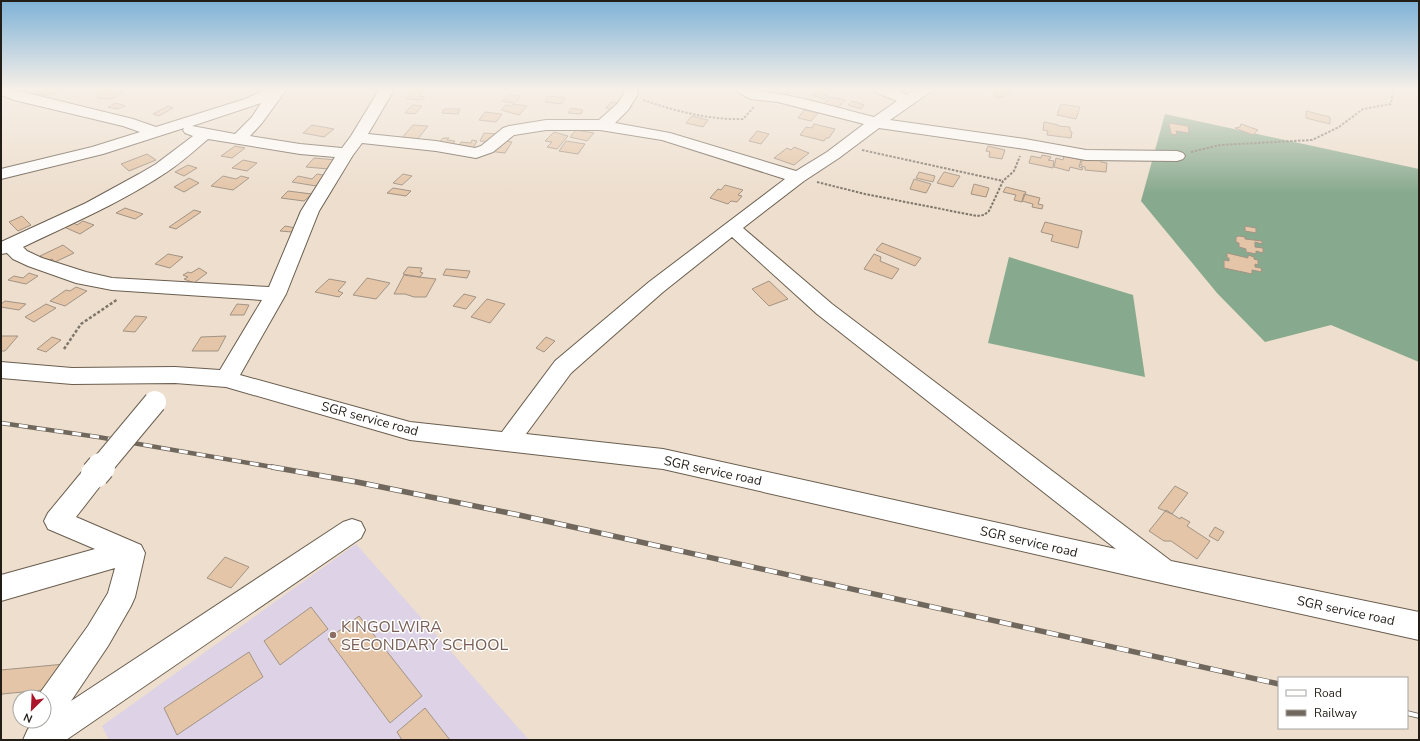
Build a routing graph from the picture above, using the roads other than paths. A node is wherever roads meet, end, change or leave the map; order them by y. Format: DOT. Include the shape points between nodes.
graph roads {
  1 [pos="135,125"];
  2 [pos="178,125"];
  3 [pos="252,125"];
  4 [pos="366,125"];
  5 [pos="603,125"];
  6 [pos="875,125"];
  7 [pos="888,125"];
  8 [pos="174,126"];
  9 [pos="154,132"];
  10 [pos="205,134"];
  11 [pos="358,138"];
  12 [pos="238,139"];
  13 [pos="346,153"];
  14 [pos="1177,156"];
  15 [pos="1,174"];
  16 [pos="798,177"];
  17 [pos="733,229"];
  18 [pos="6,247"];
  19 [pos="276,294"];
  20 [pos="1,370"];
  21 [pos="175,375"];
  22 [pos="226,379"];
  23 [pos="508,441"];
  24 [pos="352,530"];
  25 [pos="132,553"];
  26 [pos="1166,572"];
  27 [pos="1,588"];
  28 [pos="1419,626"];
  29 [pos="52,702"];
  30 [pos="33,729"];
  31 [pos="26,740"];
  32 [pos="39,740"];
  1 -- 9 [label="street"];
  2 -- 8 [label="street"];
  3 -- 12 [label="street"];
  4 -- 11 [label="street"];
  5 -- 11 [label="street" via="546,125 509,131 487,149 476,153"];
  5 -- 16 [label="street" via="664,136"];
  6 -- 16 [label="street"];
  7 -- 14 [label="street" via="1086,155"];
  8 -- 9 [label="street"];
  8 -- 10 [label="street"];
  9 -- 15 [label="street" via="67,160"];
  10 -- 12 [label="street"];
  10 -- 18 [label="street" via="145,178 92,207"];
  11 -- 13 [label="street"];
  12 -- 13 [label="street"];
  13 -- 19 [label="street" via="310,211"];
  16 -- 17 [label="street"];
  17 -- 23 [label="street" via="656,287 563,367"];
  17 -- 26 [label="street" via="810,298"];
  18 -- 19 [label="street" via="47,266 112,284"];
  19 -- 22 [label="street"];
  20 -- 21 [label="street, SGR service road" via="72,376"];
  21 -- 22 [label="street, SGR service road"];
  21 -- 25 [label="street, bridge" via="57,521"];
  22 -- 23 [label="street, SGR service road" via="410,431"];
  23 -- 26 [label="street, SGR service road" via="663,459"];
  24 -- 32 [label="street"];
  25 -- 27 [label="street"];
  25 -- 29 [label="street" via="120,597 98,636"];
  26 -- 28 [label="street, SGR service road"];
  30 -- 31 [label="street"];
}
